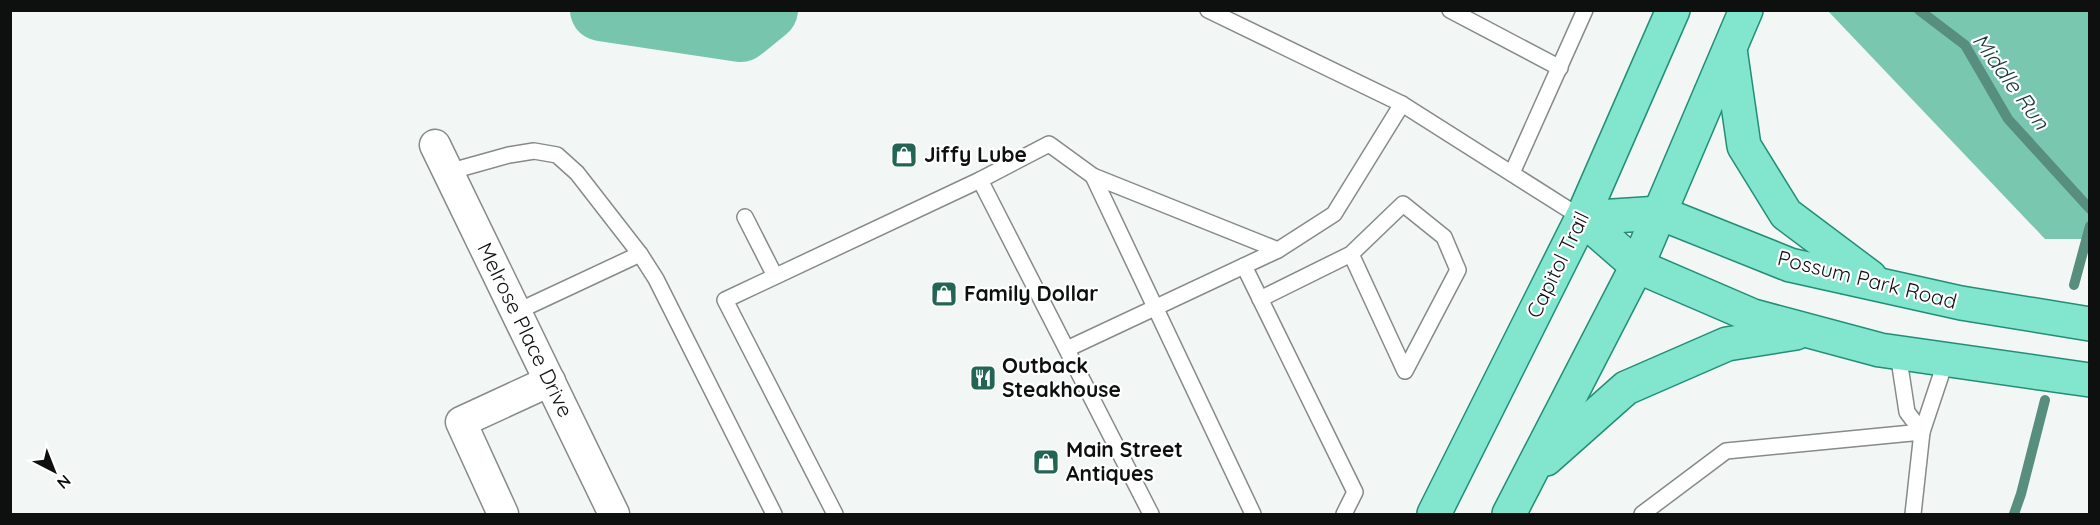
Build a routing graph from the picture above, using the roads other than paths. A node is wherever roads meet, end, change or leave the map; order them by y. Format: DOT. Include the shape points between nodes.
graph roads {
  1 [pos="1208,10"];
  2 [pos="1450,10"];
  3 [pos="1585,10"];
  4 [pos="1673,10"];
  5 [pos="1746,10"];
  6 [pos="1730,49"];
  7 [pos="1560,68"];
  8 [pos="1402,104"];
  9 [pos="435,145"];
  10 [pos="448,172"];
  11 [pos="1512,173"];
  12 [pos="1093,176"];
  13 [pos="980,180"];
  14 [pos="1660,213"];
  15 [pos="745,217"];
  16 [pos="1582,218"];
  17 [pos="1278,250"];
  18 [pos="640,254"];
  19 [pos="1351,254"];
  20 [pos="1244,266"];
  21 [pos="1637,266"];
  22 [pos="776,276"];
  23 [pos="1881,285"];
  24 [pos="1260,299"];
  25 [pos="1156,308"];
  26 [pos="516,312"];
  27 [pos="2090,324"];
  28 [pos="1807,331"];
  29 [pos="1067,349"];
  30 [pos="1898,353"];
  31 [pos="1946,360"];
  32 [pos="2090,380"];
  33 [pos="550,381"];
  34 [pos="1922,432"];
  35 [pos="1531,473"];
  36 [pos="503,514"];
  37 [pos="614,514"];
  38 [pos="774,514"];
  39 [pos="835,514"];
  40 [pos="1151,514"];
  41 [pos="1253,514"];
  42 [pos="1344,514"];
  43 [pos="1434,514"];
  44 [pos="1509,514"];
  45 [pos="1642,514"];
  46 [pos="1913,514"];
  1 -- 8 [label="lane"];
  2 -- 7 [label="lane"];
  3 -- 7 [label="lane"];
  4 -- 16 [label="main road, Capitol Trail"];
  5 -- 6 [label="main road"];
  6 -- 14 [label="main road"];
  6 -- 23 [label="main road" via="1744,146 1786,214"];
  7 -- 11 [label="lane"];
  8 -- 11 [label="lane"];
  8 -- 17 [label="lane" via="1334,214"];
  9 -- 10 [label="street, Melrose Place Drive"];
  10 -- 18 [label="lane" via="534,151 557,155"];
  10 -- 26 [label="street, Melrose Place Drive"];
  11 -- 16 [label="lane"];
  12 -- 13 [label="lane" via="1049,144"];
  12 -- 17 [label="lane"];
  12 -- 25 [label="lane"];
  13 -- 22 [label="lane"];
  13 -- 29 [label="lane"];
  14 -- 16 [label="main road, Possum Park Road"];
  14 -- 21 [label="main road"];
  14 -- 23 [label="main road, Possum Park Road" via="1791,265"];
  15 -- 22 [label="lane"];
  16 -- 21 [label="main road"];
  16 -- 43 [label="main road, Capitol Trail"];
  17 -- 20 [label="lane"];
  18 -- 26 [label="lane"];
  18 -- 38 [label="lane"];
  19 -- 19 [label="lane" via="1361,275 1405,371 1458,270 1444,237 1403,204"];
  19 -- 24 [label="lane"];
  20 -- 24 [label="lane"];
  20 -- 25 [label="lane"];
  21 -- 28 [label="main road" via="1753,316"];
  21 -- 35 [label="main road"];
  22 -- 39 [label="lane" via="725,300"];
  23 -- 27 [label="main road, Possum Park Road" via="1961,303"];
  24 -- 42 [label="lane" via="1355,492"];
  25 -- 29 [label="lane"];
  25 -- 41 [label="lane"];
  26 -- 33 [label="street, Melrose Place Drive"];
  28 -- 30 [label="main road"];
  28 -- 35 [label="main road" via="1727,344 1626,388"];
  29 -- 40 [label="lane"];
  30 -- 31 [label="main road"];
  30 -- 34 [label="lane" via="1907,412"];
  31 -- 32 [label="main road"];
  31 -- 34 [label="lane"];
  33 -- 36 [label="street" via="461,422"];
  33 -- 37 [label="street, Melrose Place Drive"];
  34 -- 45 [label="lane" via="1726,452"];
  34 -- 46 [label="lane"];
  35 -- 44 [label="main road"];
}
